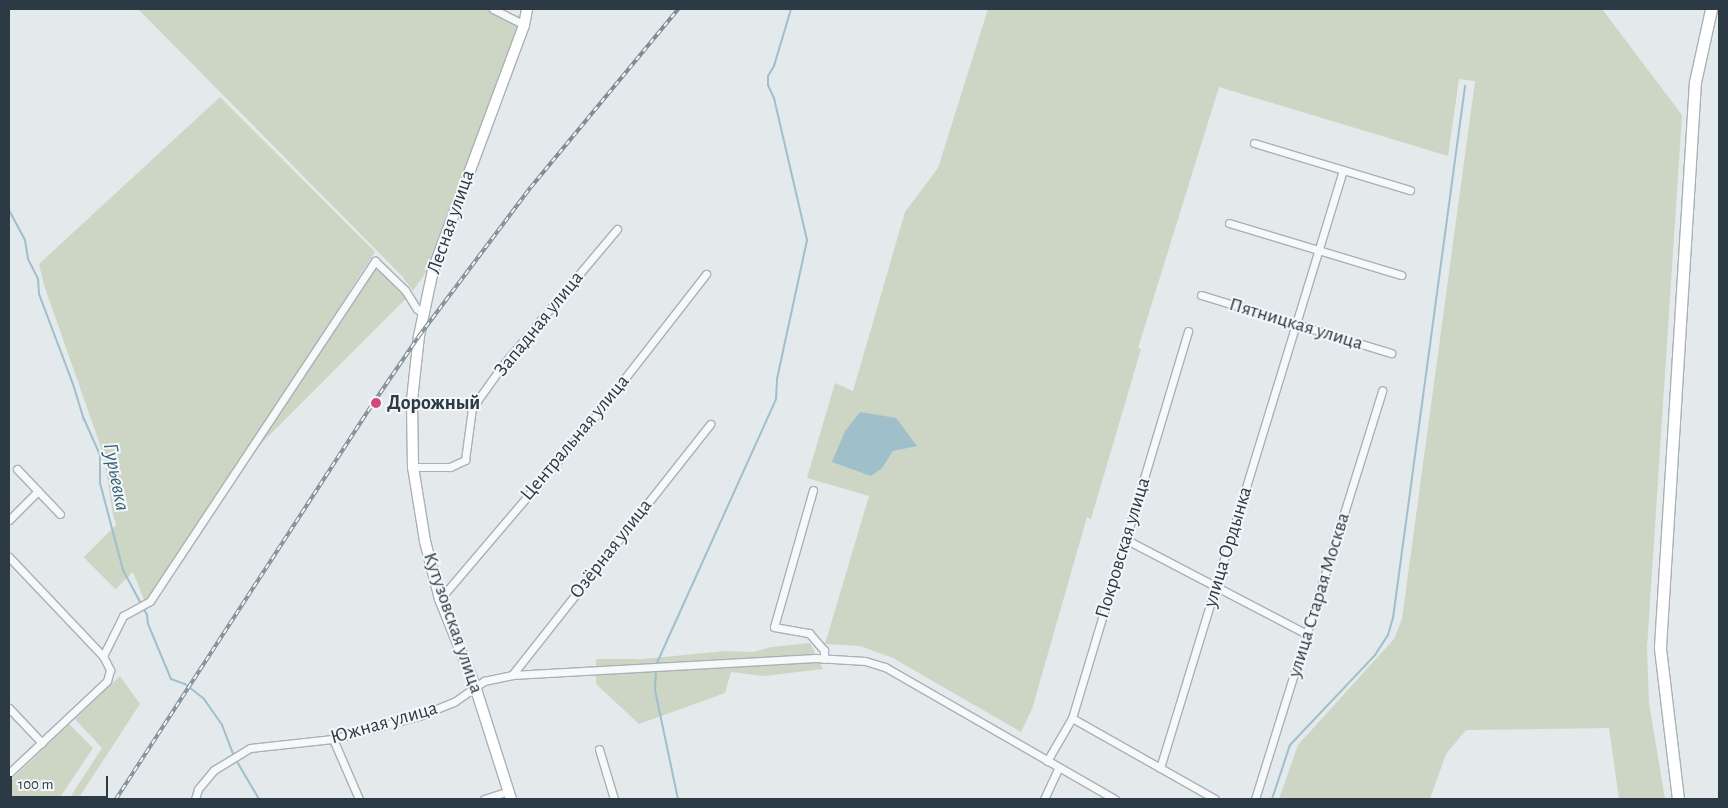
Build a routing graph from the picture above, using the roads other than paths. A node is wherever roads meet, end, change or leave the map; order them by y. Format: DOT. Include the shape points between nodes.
graph roads {
  1 [pos="493,9"];
  2 [pos="527,9"];
  3 [pos="1711,9"];
  4 [pos="524,25"];
  5 [pos="1254,143"];
  6 [pos="1343,170"];
  7 [pos="1410,190"];
  8 [pos="1229,223"];
  9 [pos="618,229"];
  10 [pos="1318,250"];
  11 [pos="706,274"];
  12 [pos="1401,276"];
  13 [pos="1201,295"];
  14 [pos="423,313"];
  15 [pos="1296,325"];
  16 [pos="1188,331"];
  17 [pos="1391,353"];
  18 [pos="1382,390"];
  19 [pos="710,424"];
  20 [pos="413,443"];
  21 [pos="413,467"];
  22 [pos="17,469"];
  23 [pos="813,490"];
  24 [pos="38,491"];
  25 [pos="60,514"];
  26 [pos="9,520"];
  27 [pos="1126,539"];
  28 [pos="9,557"];
  29 [pos="1216,585"];
  30 [pos="440,599"];
  31 [pos="1308,634"];
  32 [pos="103,656"];
  33 [pos="824,659"];
  34 [pos="512,675"];
  35 [pos="475,686"];
  36 [pos="9,708"];
  37 [pos="1072,718"];
  38 [pos="333,739"];
  39 [pos="42,743"];
  40 [pos="599,749"];
  41 [pos="1047,760"];
  42 [pos="1058,767"];
  43 [pos="1160,768"];
  44 [pos="9,773"];
  45 [pos="510,795"];
  46 [pos="195,799"];
  47 [pos="359,799"];
  48 [pos="484,799"];
  49 [pos="614,799"];
  50 [pos="1044,799"];
  51 [pos="1115,799"];
  52 [pos="1215,799"];
  53 [pos="1255,799"];
  54 [pos="1678,799"];
  1 -- 4 [label="street"];
  2 -- 4 [label="street, Лесная улица"];
  3 -- 54 [label="main road" via="1695,82 1660,647"];
  4 -- 14 [label="street, Лесная улица" via="433,270"];
  5 -- 6 [label="street"];
  6 -- 7 [label="street"];
  6 -- 10 [label="street, улица Ордынка"];
  8 -- 10 [label="street"];
  9 -- 21 [label="street, Западная улица" via="502,366 472,408 465,460 450,467"];
  10 -- 12 [label="street"];
  10 -- 15 [label="street, улица Ордынка"];
  11 -- 30 [label="street, Центральная улица" via="590,424"];
  13 -- 15 [label="street, Пятницкая улица"];
  14 -- 20 [label="street, Лесная улица" via="412,400"];
  14 -- 32 [label="street" via="375,261 150,601 123,616"];
  15 -- 17 [label="street, Пятницкая улица"];
  15 -- 29 [label="street, улица Ордынка"];
  16 -- 27 [label="street, Покровская улица"];
  18 -- 31 [label="street, улица Старая Москва"];
  19 -- 34 [label="street, Озёрная улица"];
  20 -- 21 [label="street, Кутузовская улица"];
  21 -- 30 [label="street, Кутузовская улица" via="425,542"];
  22 -- 24 [label="street"];
  23 -- 33 [label="street" via="774,627 810,632 824,650"];
  24 -- 25 [label="street"];
  24 -- 26 [label="street"];
  27 -- 29 [label="street"];
  27 -- 37 [label="street, Покровская улица"];
  28 -- 32 [label="street"];
  29 -- 31 [label="street"];
  29 -- 43 [label="street, улица Ордынка"];
  30 -- 35 [label="street, Кутузовская улица"];
  31 -- 53 [label="street, улица Старая Москва"];
  32 -- 39 [label="street" via="110,670 107,681"];
  33 -- 34 [label="street, Южная улица"];
  33 -- 41 [label="street, Южная улица" via="865,661 885,667"];
  34 -- 35 [label="street, Южная улица"];
  35 -- 38 [label="street, Южная улица" via="454,702 419,716"];
  35 -- 45 [label="street, Кутузовская улица"];
  36 -- 39 [label="street"];
  37 -- 41 [label="street, Покровская улица"];
  37 -- 43 [label="street"];
  38 -- 46 [label="street, Южная улица" via="250,748 214,770 198,789"];
  38 -- 47 [label="street"];
  39 -- 44 [label="street"];
  40 -- 49 [label="street"];
  41 -- 42 [label="street, Южная улица"];
  42 -- 50 [label="street"];
  42 -- 51 [label="street, Южная улица"];
  43 -- 52 [label="street"];
  45 -- 48 [label="street"];
}
